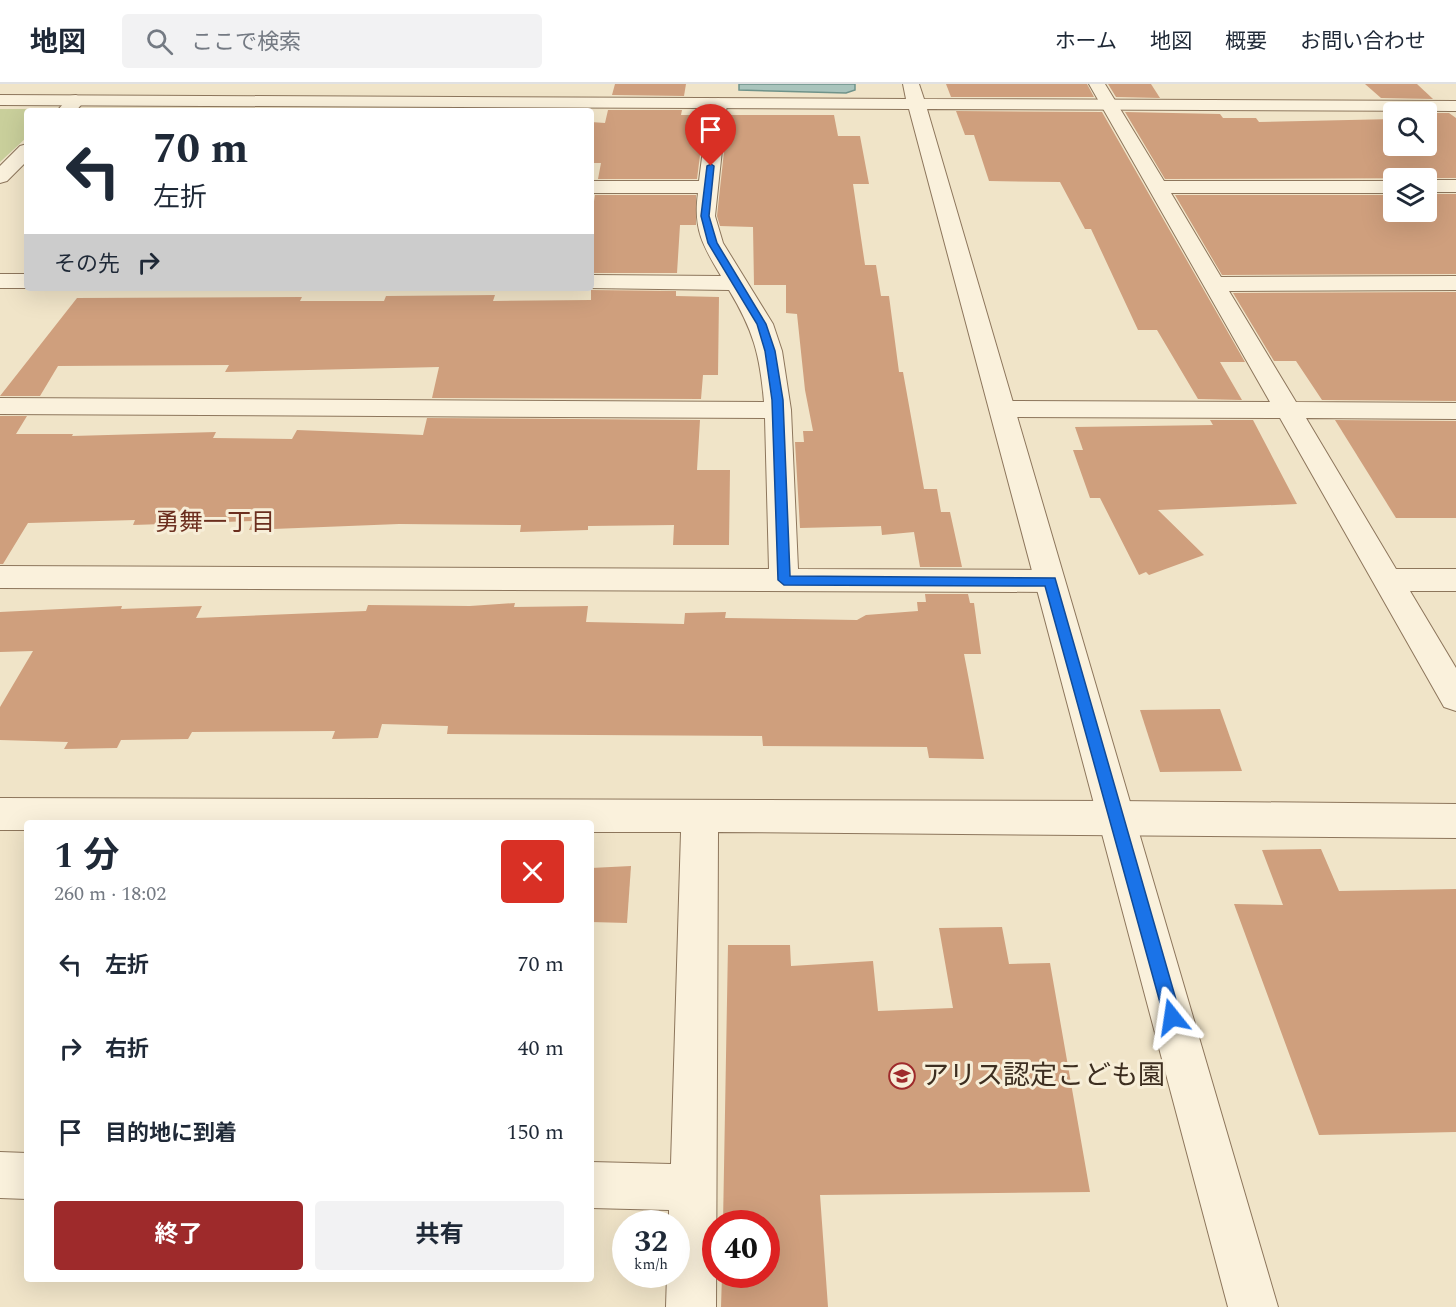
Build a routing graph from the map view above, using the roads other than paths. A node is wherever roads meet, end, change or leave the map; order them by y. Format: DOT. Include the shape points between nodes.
graph roads {
  1 [pos="914,94"];
  2 [pos="1103,94"];
  3 [pos="0,100"];
  4 [pos="718,103"];
  5 [pos="71,106"];
  6 [pos="1456,106"];
  7 [pos="24,153"];
  8 [pos="0,177"];
  9 [pos="1383,186"];
  10 [pos="1437,186"];
  11 [pos="1456,186"];
  12 [pos="594,187"];
  13 [pos="708,187"];
  14 [pos="1156,187"];
  15 [pos="0,281"];
  16 [pos="24,281"];
  17 [pos="594,282"];
  18 [pos="736,283"];
  19 [pos="1213,284"];
  20 [pos="1456,284"];
  21 [pos="0,406"];
  22 [pos="1002,409"];
  23 [pos="778,410"];
  24 [pos="1286,410"];
  25 [pos="1456,411"];
  26 [pos="0,577"];
  27 [pos="784,580"];
  28 [pos="1387,580"];
  29 [pos="1456,580"];
  30 [pos="1050,581"];
  31 [pos="1456,697"];
  32 [pos="0,814"];
  33 [pos="700,816"];
  34 [pos="1116,817"];
  35 [pos="1456,821"];
  36 [pos="0,1175"];
  37 [pos="24,1176"];
  38 [pos="594,1185"];
  39 [pos="693,1187"];
  40 [pos="691,1307"];
  41 [pos="1253,1307"];
  1 -- 2 [label="street"];
  1 -- 4 [label="street"];
  1 -- 22 [label="street"];
  2 -- 6 [label="street"];
  2 -- 14 [label="street"];
  3 -- 5 [label="street"];
  4 -- 5 [label="street"];
  4 -- 13 [label="street"];
  7 -- 8 [label="street"];
  9 -- 14 [label="street"];
  10 -- 11 [label="street"];
  12 -- 13 [label="street"];
  13 -- 18 [label="street" via="705,216 712,243"];
  14 -- 19 [label="street"];
  15 -- 16 [label="street"];
  17 -- 18 [label="street"];
  18 -- 23 [label="street" via="761,324 770,351"];
  19 -- 20 [label="street"];
  19 -- 24 [label="street"];
  21 -- 23 [label="street"];
  22 -- 24 [label="street"];
  22 -- 30 [label="street"];
  23 -- 27 [label="street"];
  24 -- 25 [label="street"];
  24 -- 28 [label="street"];
  26 -- 27 [label="street"];
  27 -- 30 [label="street"];
  28 -- 29 [label="street"];
  28 -- 31 [label="street"];
  30 -- 34 [label="street"];
  32 -- 33 [label="street"];
  33 -- 34 [label="street"];
  33 -- 39 [label="street"];
  34 -- 35 [label="street"];
  34 -- 41 [label="street"];
  36 -- 37 [label="street"];
  38 -- 39 [label="street"];
  39 -- 40 [label="street"];
}
